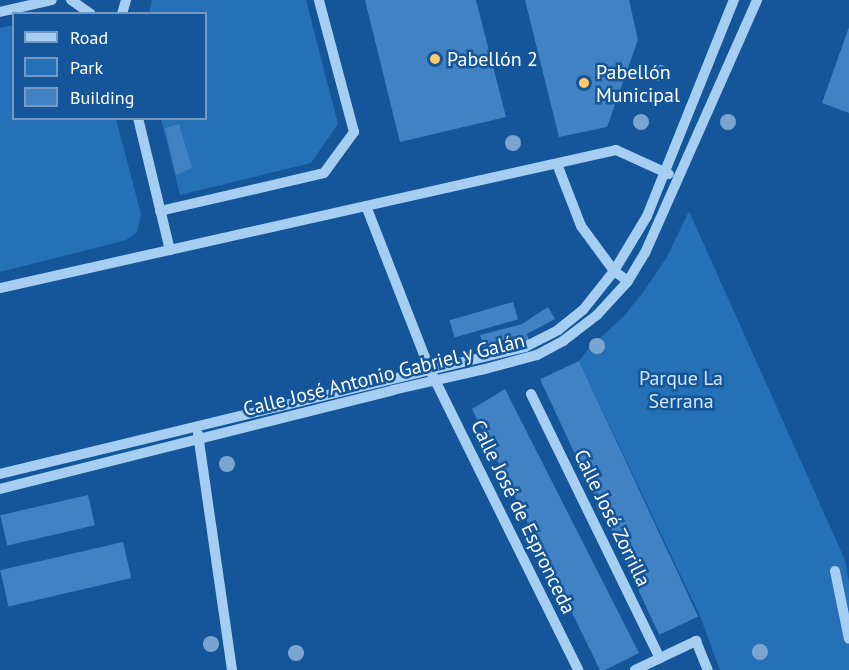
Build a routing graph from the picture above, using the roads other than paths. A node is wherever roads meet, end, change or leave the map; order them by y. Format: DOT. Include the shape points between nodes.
graph roads {
  1 [pos="52,0"];
  2 [pos="71,0"];
  3 [pos="319,0"];
  4 [pos="734,0"];
  5 [pos="757,0"];
  6 [pos="0,12"];
  7 [pos="88,12"];
  8 [pos="138,120"];
  9 [pos="557,164"];
  10 [pos="665,172"];
  11 [pos="678,178"];
  12 [pos="366,206"];
  13 [pos="160,211"];
  14 [pos="170,250"];
  15 [pos="614,271"];
  16 [pos="628,281"];
  17 [pos="0,288"];
  18 [pos="433,375"];
  19 [pos="531,394"];
  20 [pos="198,428"];
  21 [pos="199,440"];
  22 [pos="0,474"];
  23 [pos="0,489"];
  24 [pos="835,571"];
  25 [pos="849,639"];
  26 [pos="660,658"];
  27 [pos="232,670"];
  28 [pos="578,670"];
  29 [pos="635,670"];
  30 [pos="708,670"];
  1 -- 6 [label="street"];
  2 -- 7 [label="street"];
  3 -- 13 [label="street" via="354,132 324,173"];
  4 -- 10 [label="street, Calle José Antonio Gabriel y Galán"];
  5 -- 11 [label="street, Calle José Antonio Gabriel y Galán"];
  8 -- 13 [label="street"];
  9 -- 10 [label="street" via="616,150"];
  9 -- 12 [label="street"];
  9 -- 15 [label="street" via="581,226"];
  10 -- 11 [label="street"];
  10 -- 15 [label="street, Calle José Antonio Gabriel y Galán" via="647,216"];
  11 -- 16 [label="street, Calle José Antonio Gabriel y Galán" via="645,253"];
  12 -- 14 [label="street"];
  12 -- 18 [label="street, Calle José de Espronceda"];
  13 -- 14 [label="street"];
  14 -- 17 [label="street"];
  15 -- 16 [label="street"];
  15 -- 18 [label="street, Calle José Antonio Gabriel y Galán" via="583,310 558,330 525,347"];
  16 -- 18 [label="street, Calle José Antonio Gabriel y Galán" via="597,315 537,355"];
  18 -- 20 [label="street, Calle José Antonio Gabriel y Galán"];
  18 -- 21 [label="street, Calle José Antonio Gabriel y Galán"];
  18 -- 28 [label="street, Calle José de Espronceda"];
  19 -- 26 [label="street, Calle José Zorrilla"];
  20 -- 21 [label="street"];
  20 -- 22 [label="street, Calle José Antonio Gabriel y Galán"];
  21 -- 23 [label="street, Calle José Antonio Gabriel y Galán"];
  21 -- 27 [label="street"];
  24 -- 25 [label="street"];
  26 -- 29 [label="street"];
  26 -- 30 [label="street" via="696,640"];
}
